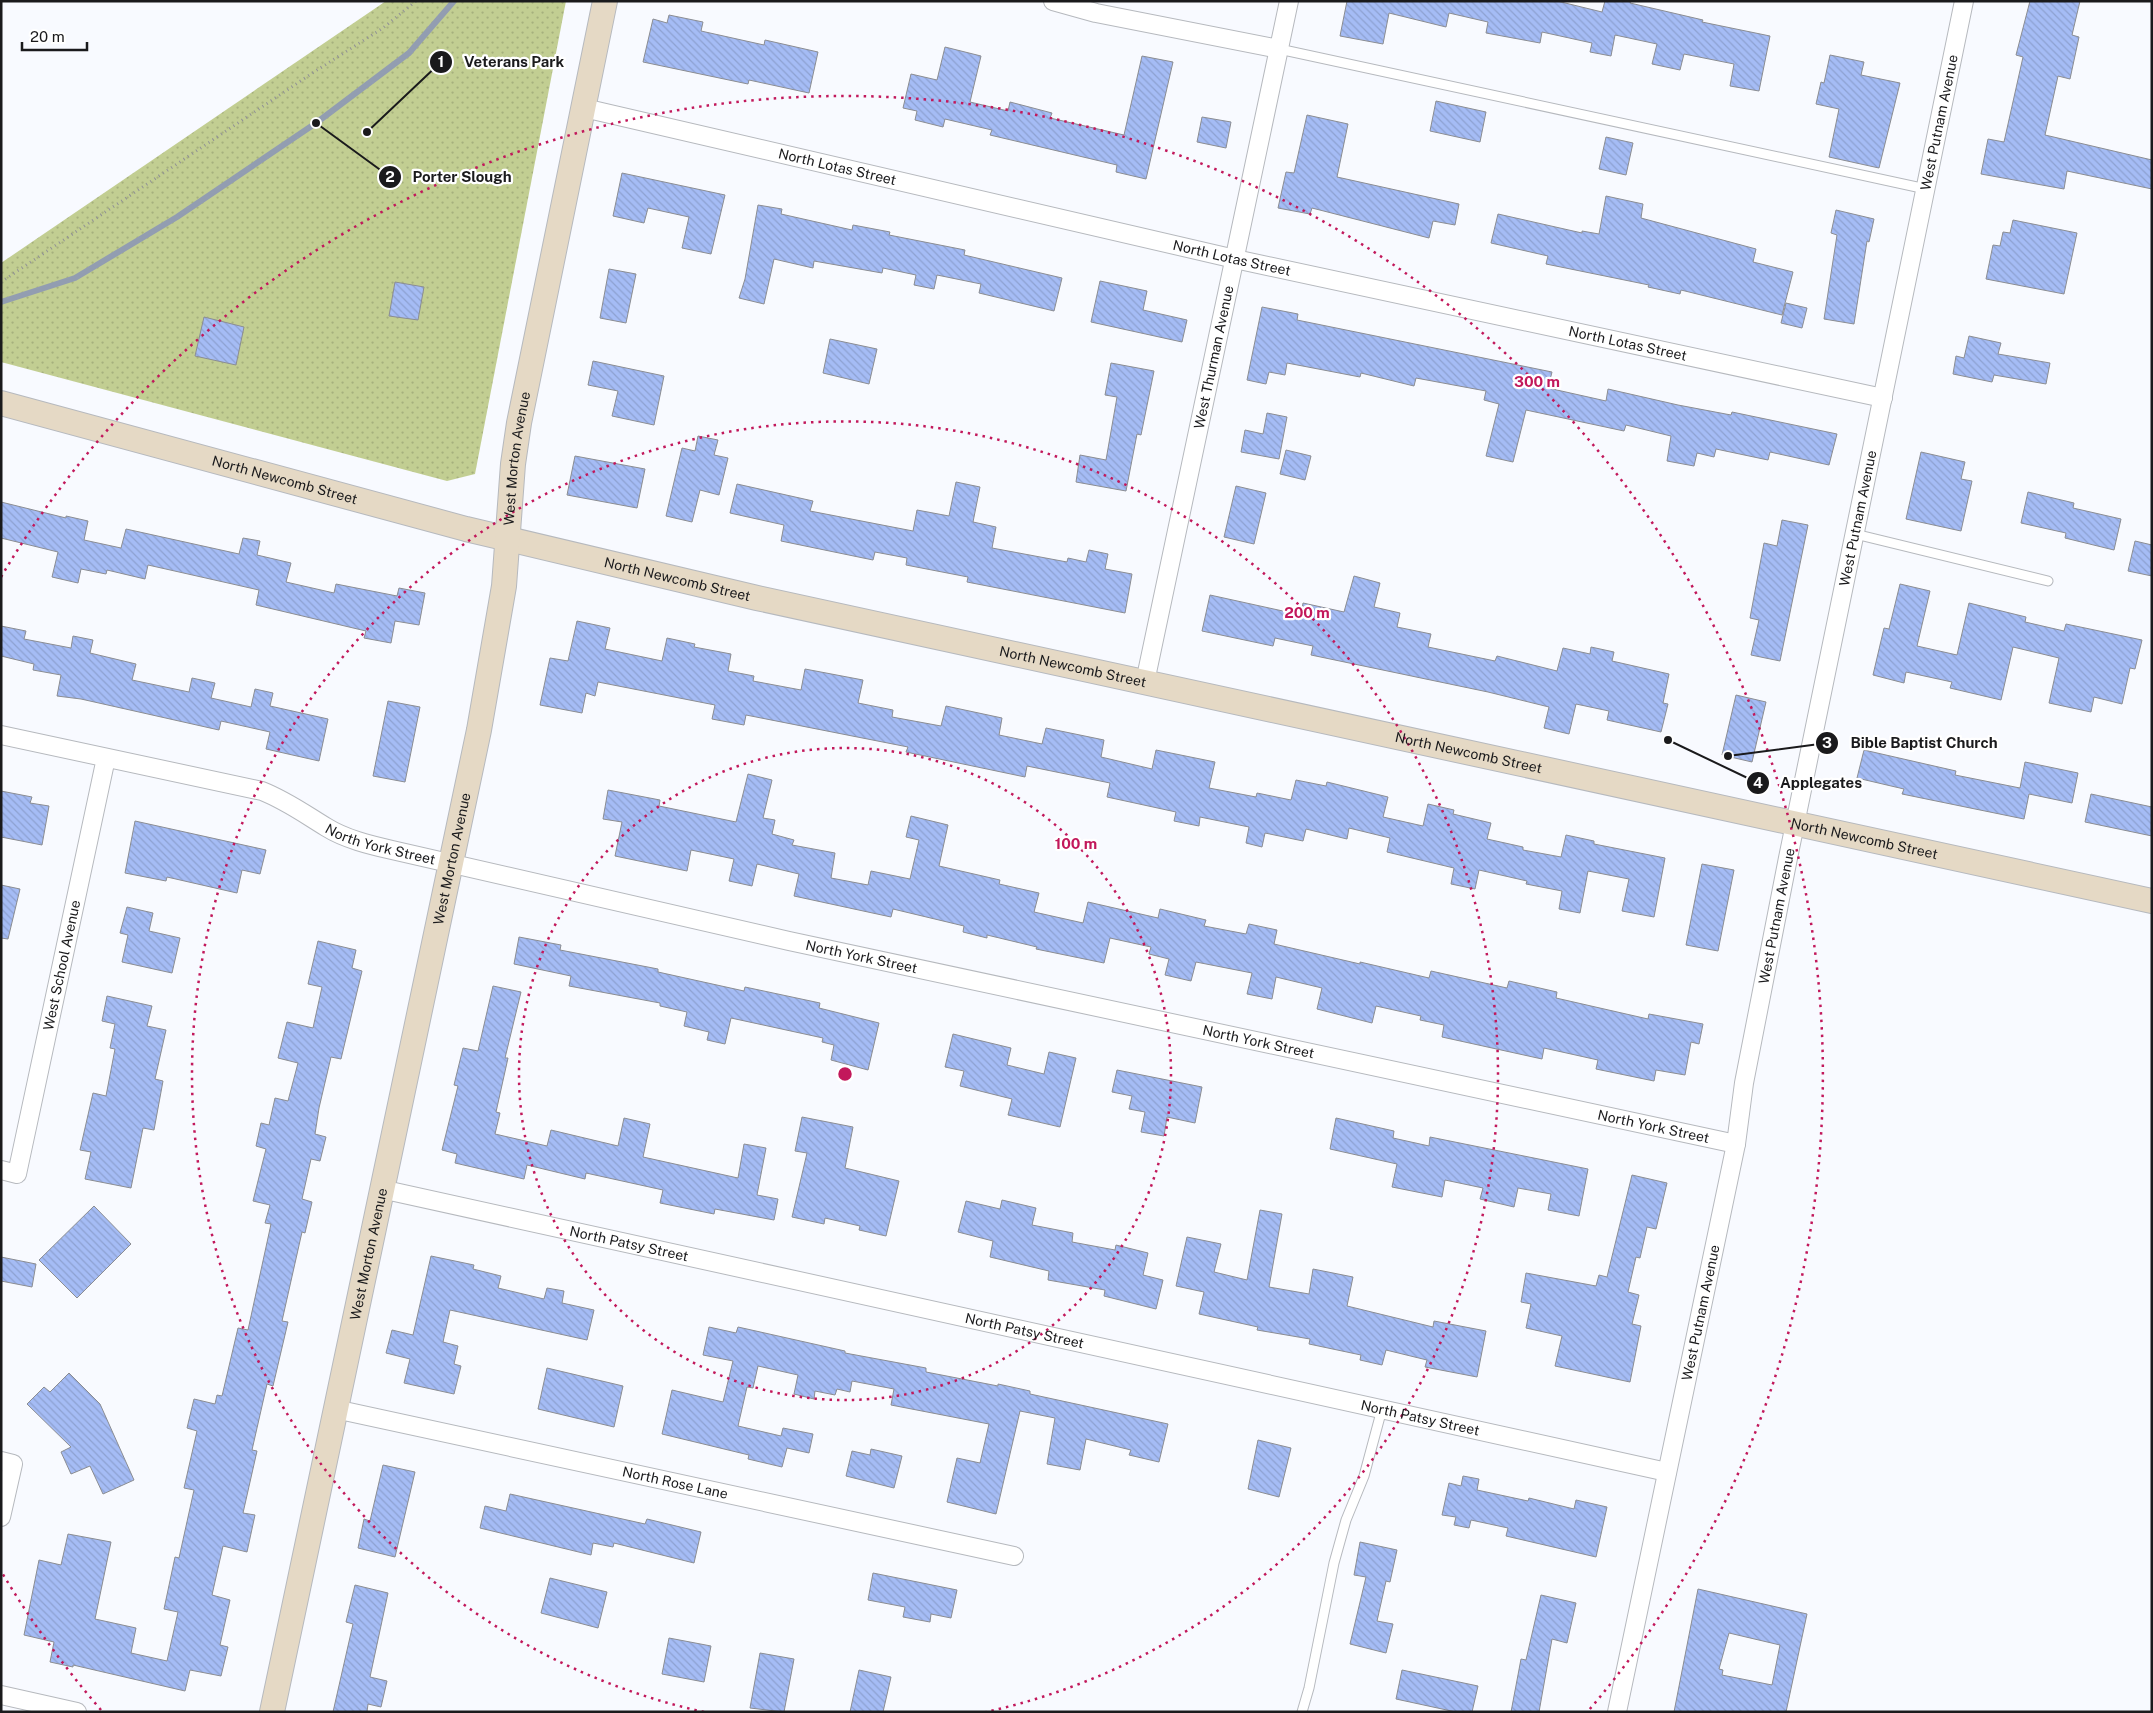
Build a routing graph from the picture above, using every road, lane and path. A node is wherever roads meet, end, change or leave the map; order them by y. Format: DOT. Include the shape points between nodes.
graph roads {
  1 [pos="416,1"];
  2 [pos="605,1"];
  3 [pos="1053,1"];
  4 [pos="1289,1"];
  5 [pos="1964,1"];
  6 [pos="1279,49"];
  7 [pos="584,108"];
  8 [pos="1926,189"];
  9 [pos="1235,259"];
  10 [pos="1,282"];
  11 [pos="1883,398"];
  12 [pos="1,403"];
  13 [pos="1855,534"];
  14 [pos="509,540"];
  15 [pos="2048,581"];
  16 [pos="1145,682"];
  17 [pos="1,735"];
  18 [pos="106,758"];
  19 [pos="1796,822"];
  20 [pos="450,864"];
  21 [pos="2152,900"];
  22 [pos="1736,1144"];
  23 [pos="9,1172"];
  24 [pos="381,1189"];
  25 [pos="334,1409"];
  26 [pos="1382,1409"];
  27 [pos="7,1462"];
  28 [pos="1667,1472"];
  29 [pos="1,1517"];
  30 [pos="1014,1556"];
  31 [pos="1,1695"];
  32 [pos="78,1712"];
  33 [pos="272,1712"];
  34 [pos="1302,1712"];
  35 [pos="1617,1712"];
  1 -- 10 [label="path" via="383,28"];
  2 -- 7 [label="main road, West Morton Avenue"];
  3 -- 6 [label="street" via="1096,13"];
  4 -- 6 [label="street, West Thurman Avenue"];
  5 -- 8 [label="street, West Putnam Avenue"];
  6 -- 8 [label="lane"];
  6 -- 9 [label="street, West Thurman Avenue"];
  7 -- 9 [label="street, North Lotas Street"];
  7 -- 14 [label="main road, West Morton Avenue" via="519,424 513,464"];
  8 -- 11 [label="street, West Putnam Avenue"];
  9 -- 11 [label="street, North Lotas Street"];
  9 -- 16 [label="street, West Thurman Avenue"];
  11 -- 13 [label="street, West Putnam Avenue"];
  12 -- 14 [label="main road, North Newcomb Street"];
  13 -- 15 [label="lane"];
  13 -- 19 [label="street, West Putnam Avenue"];
  14 -- 16 [label="main road, North Newcomb Street" via="757,598"];
  14 -- 20 [label="main road, West Morton Avenue" via="492,661"];
  16 -- 19 [label="main road, North Newcomb Street"];
  17 -- 18 [label="street, North York Street"];
  18 -- 20 [label="street, North York Street" via="262,791 292,804 327,828 350,838"];
  18 -- 23 [label="street, West School Avenue"];
  19 -- 21 [label="main road, North Newcomb Street"];
  19 -- 22 [label="street, West Putnam Avenue" via="1744,1083"];
  20 -- 22 [label="street, North York Street" via="808,945"];
  20 -- 24 [label="main road, West Morton Avenue"];
  22 -- 28 [label="street, West Putnam Avenue"];
  24 -- 25 [label="main road, West Morton Avenue"];
  24 -- 26 [label="street, North Patsy Street"];
  25 -- 30 [label="street, North Rose Lane"];
  25 -- 33 [label="main road, West Morton Avenue"];
  26 -- 28 [label="street, North Patsy Street"];
  26 -- 34 [label="lane" via="1364,1476 1346,1520 1334,1563"];
  27 -- 29 [label="street"];
  28 -- 35 [label="street, West Putnam Avenue"];
  31 -- 32 [label="street"];
}
